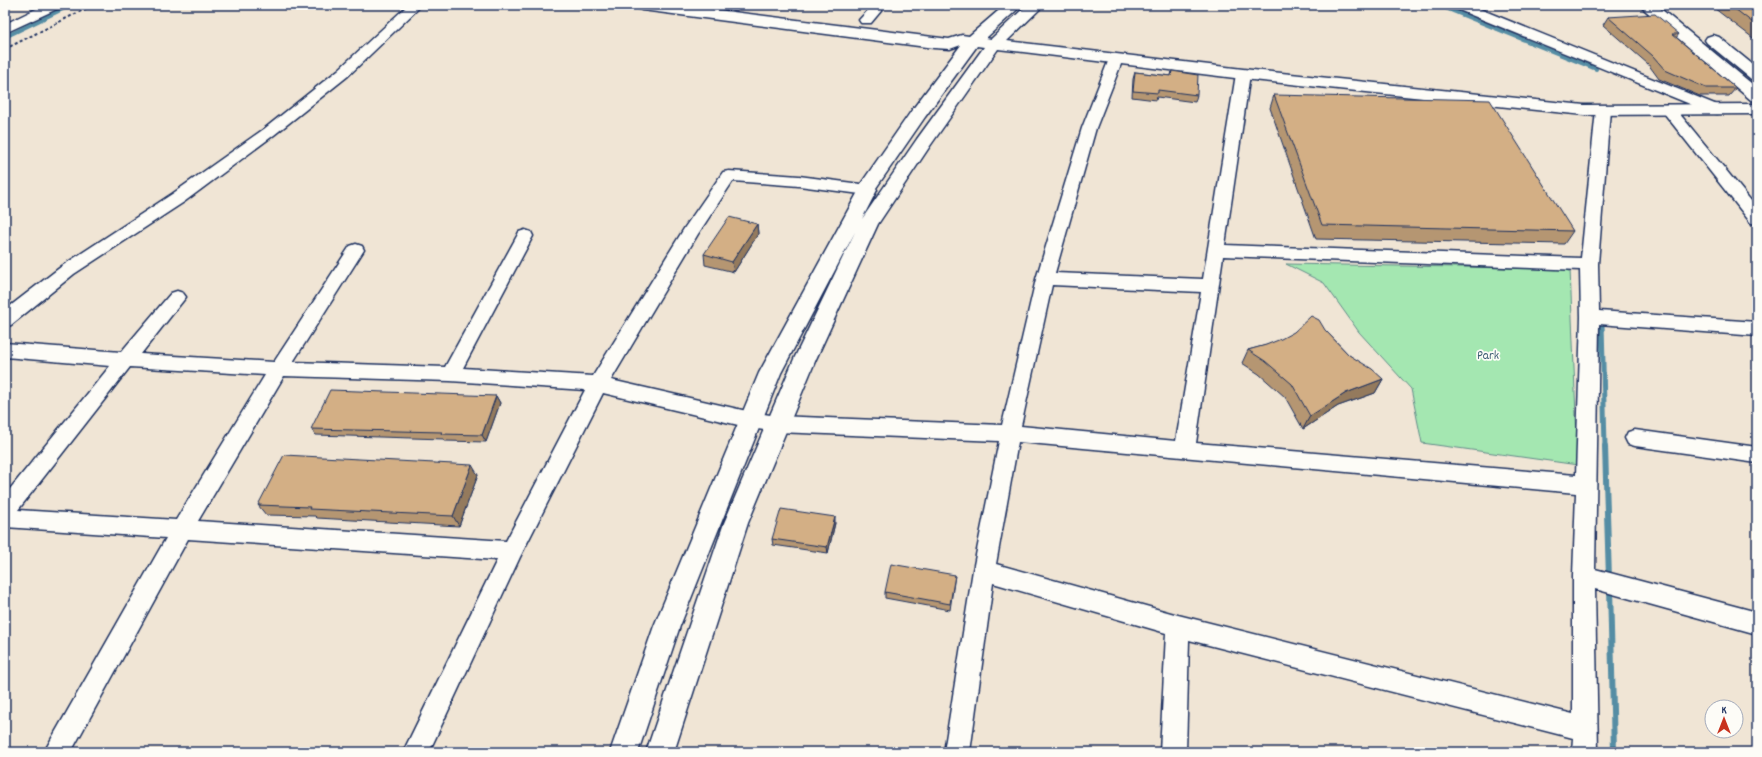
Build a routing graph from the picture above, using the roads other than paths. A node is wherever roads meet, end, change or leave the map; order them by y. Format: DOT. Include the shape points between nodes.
graph roads {
  1 [pos="54,5"];
  2 [pos="416,5"];
  3 [pos="642,5"];
  4 [pos="749,5"];
  5 [pos="880,5"];
  6 [pos="1014,5"];
  7 [pos="1036,5"];
  8 [pos="1459,5"];
  9 [pos="1647,5"];
  10 [pos="866,20"];
  11 [pos="904,24"];
  12 [pos="5,29"];
  13 [pos="942,29"];
  14 [pos="1699,29"];
  15 [pos="967,41"];
  16 [pos="994,44"];
  17 [pos="1116,59"];
  18 [pos="1243,74"];
  19 [pos="1757,76"];
  20 [pos="1757,96"];
  21 [pos="1757,109"];
  22 [pos="1602,110"];
  23 [pos="1669,110"];
  24 [pos="1717,110"];
  25 [pos="868,190"];
  26 [pos="1757,219"];
  27 [pos="524,236"];
  28 [pos="356,250"];
  29 [pos="1216,250"];
  30 [pos="1589,264"];
  31 [pos="1045,278"];
  32 [pos="1211,286"];
  33 [pos="177,297"];
  34 [pos="1590,317"];
  35 [pos="5,320"];
  36 [pos="1757,329"];
  37 [pos="5,350"];
  38 [pos="125,360"];
  39 [pos="279,369"];
  40 [pos="450,374"];
  41 [pos="598,384"];
  42 [pos="751,420"];
  43 [pos="777,424"];
  44 [pos="1010,433"];
  45 [pos="1634,438"];
  46 [pos="1185,450"];
  47 [pos="1757,455"];
  48 [pos="1586,485"];
  49 [pos="5,511"];
  50 [pos="5,518"];
  51 [pos="182,529"];
  52 [pos="512,551"];
  53 [pos="984,570"];
  54 [pos="1601,580"];
  55 [pos="1757,623"];
  56 [pos="1178,626"];
  57 [pos="1585,729"];
  58 [pos="56,752"];
  59 [pos="416,752"];
  60 [pos="624,752"];
  61 [pos="660,752"];
  62 [pos="957,752"];
  63 [pos="1173,752"];
  64 [pos="1585,752"];
  1 -- 12 [label="street"];
  2 -- 35 [label="street" via="343,73 269,132 178,198 68,270"];
  3 -- 15 [label="street" via="934,43"];
  4 -- 10 [label="street"];
  5 -- 10 [label="street"];
  6 -- 15 [label="street"];
  7 -- 16 [label="street"];
  8 -- 24 [label="street"];
  9 -- 20 [label="street"];
  10 -- 11 [label="street"];
  13 -- 15 [label="street"];
  14 -- 19 [label="street"];
  15 -- 16 [label="street"];
  15 -- 25 [label="street"];
  16 -- 17 [label="street"];
  16 -- 43 [label="street" via="869,223 804,359"];
  17 -- 18 [label="street"];
  17 -- 31 [label="street" via="1089,128"];
  18 -- 22 [label="street"];
  18 -- 29 [label="street"];
  21 -- 24 [label="street"];
  22 -- 23 [label="street"];
  22 -- 30 [label="street"];
  23 -- 24 [label="street"];
  23 -- 26 [label="street"];
  25 -- 41 [label="street" via="799,181 729,176 691,231"];
  25 -- 42 [label="street" via="770,373"];
  27 -- 40 [label="street"];
  28 -- 39 [label="street"];
  29 -- 30 [label="street"];
  29 -- 32 [label="street"];
  30 -- 34 [label="street"];
  31 -- 32 [label="street"];
  31 -- 44 [label="street"];
  32 -- 46 [label="street"];
  33 -- 38 [label="street"];
  34 -- 36 [label="street"];
  34 -- 48 [label="street"];
  37 -- 38 [label="street"];
  38 -- 39 [label="street"];
  38 -- 49 [label="street"];
  39 -- 40 [label="street"];
  39 -- 51 [label="street"];
  40 -- 41 [label="street"];
  41 -- 42 [label="street"];
  41 -- 52 [label="street"];
  42 -- 43 [label="street"];
  42 -- 60 [label="street" via="667,626"];
  43 -- 44 [label="street"];
  43 -- 61 [label="street" via="736,523"];
  44 -- 46 [label="street"];
  44 -- 53 [label="street"];
  45 -- 47 [label="street"];
  46 -- 48 [label="street"];
  48 -- 54 [label="street"];
  50 -- 51 [label="street"];
  51 -- 52 [label="street"];
  51 -- 58 [label="street"];
  52 -- 59 [label="street"];
  53 -- 56 [label="street"];
  53 -- 62 [label="street"];
  54 -- 55 [label="street"];
  54 -- 57 [label="street"];
  56 -- 57 [label="street"];
  56 -- 63 [label="street"];
  57 -- 64 [label="street"];
}
